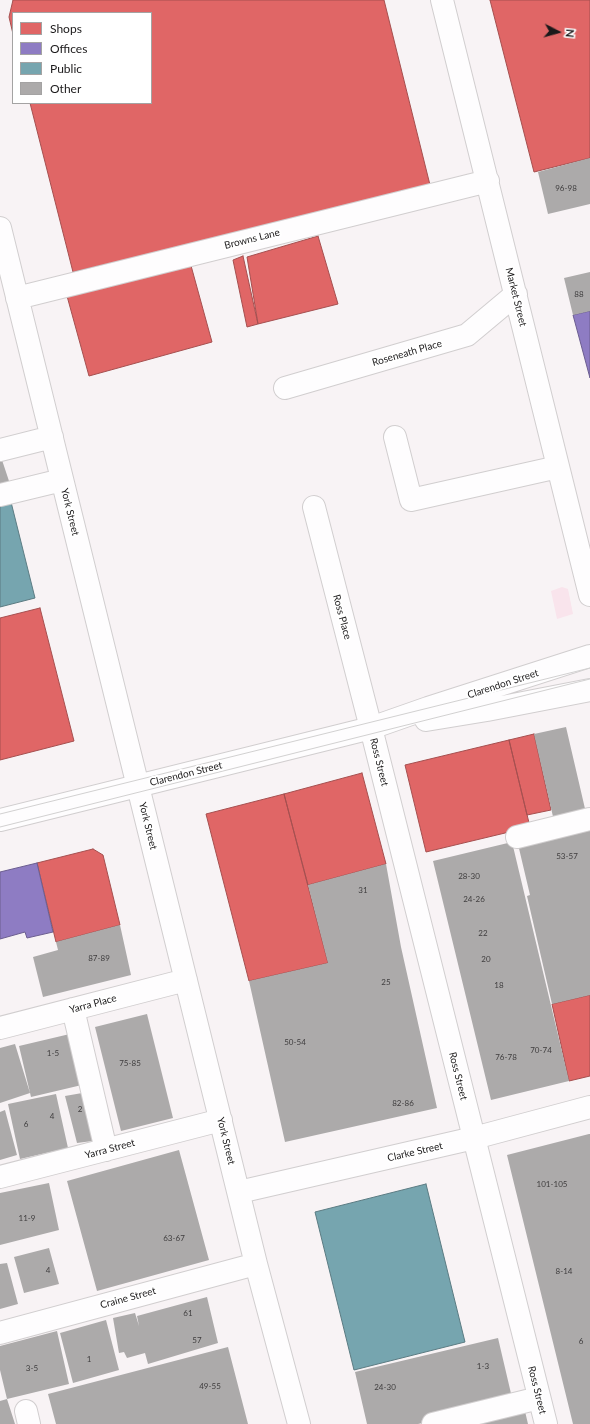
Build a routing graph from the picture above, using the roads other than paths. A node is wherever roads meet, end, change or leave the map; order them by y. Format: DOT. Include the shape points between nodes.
graph roads {
  1 [pos="442,0"];
  2 [pos="488,181"];
  3 [pos="0,232"];
  4 [pos="516,294"];
  5 [pos="17,298"];
  6 [pos="285,388"];
  7 [pos="52,437"];
  8 [pos="395,437"];
  9 [pos="0,450"];
  10 [pos="558,466"];
  11 [pos="62,480"];
  12 [pos="0,495"];
  13 [pos="314,507"];
  14 [pos="590,595"];
  15 [pos="590,656"];
  16 [pos="590,690"];
  17 [pos="371,728"];
  18 [pos="138,786"];
  19 [pos="590,819"];
  20 [pos="0,820"];
  21 [pos="517,837"];
  22 [pos="186,980"];
  23 [pos="73,1009"];
  24 [pos="0,1028"];
  25 [pos="590,1107"];
  26 [pos="221,1120"];
  27 [pos="474,1138"];
  28 [pos="106,1150"];
  29 [pos="0,1177"];
  30 [pos="239,1192"];
  31 [pos="256,1264"];
  32 [pos="0,1333"];
  33 [pos="539,1398"];
  34 [pos="299,1424"];
  35 [pos="434,1424"];
  36 [pos="546,1424"];
  1 -- 2 [label="street, Market Street"];
  2 -- 4 [label="street, Market Street"];
  2 -- 5 [label="street, Browns Lane"];
  3 -- 5 [label="street, York Street"];
  4 -- 6 [label="street, Roseneath Place" via="467,335"];
  4 -- 10 [label="street, Market Street"];
  5 -- 7 [label="street, York Street"];
  7 -- 9 [label="street"];
  7 -- 11 [label="street, York Street"];
  8 -- 10 [label="street" via="411,500"];
  10 -- 14 [label="street, Market Street"];
  11 -- 12 [label="street"];
  11 -- 18 [label="street, York Street"];
  13 -- 17 [label="street, Ross Place"];
  15 -- 17 [label="street, Clarendon Street"];
  16 -- 17 [label="street, Clarendon Street" via="487,710"];
  17 -- 18 [label="street, Clarendon Street"];
  17 -- 27 [label="street, Ross Street"];
  18 -- 20 [label="street, Clarendon Street"];
  18 -- 22 [label="street, York Street"];
  19 -- 21 [label="street"];
  22 -- 23 [label="street, Yarra Place"];
  22 -- 26 [label="street, York Street"];
  23 -- 24 [label="street, Yarra Place"];
  23 -- 28 [label="street"];
  25 -- 27 [label="street, Clarke Street"];
  26 -- 28 [label="street, Yarra Street"];
  26 -- 30 [label="street, York Street"];
  27 -- 30 [label="street, Clarke Street"];
  27 -- 33 [label="street, Ross Street"];
  28 -- 29 [label="street, Yarra Street"];
  30 -- 31 [label="street, York Street"];
  31 -- 32 [label="street, Craine Street"];
  31 -- 34 [label="street, York Street"];
  33 -- 35 [label="street"];
  33 -- 36 [label="street, Ross Street"];
}
